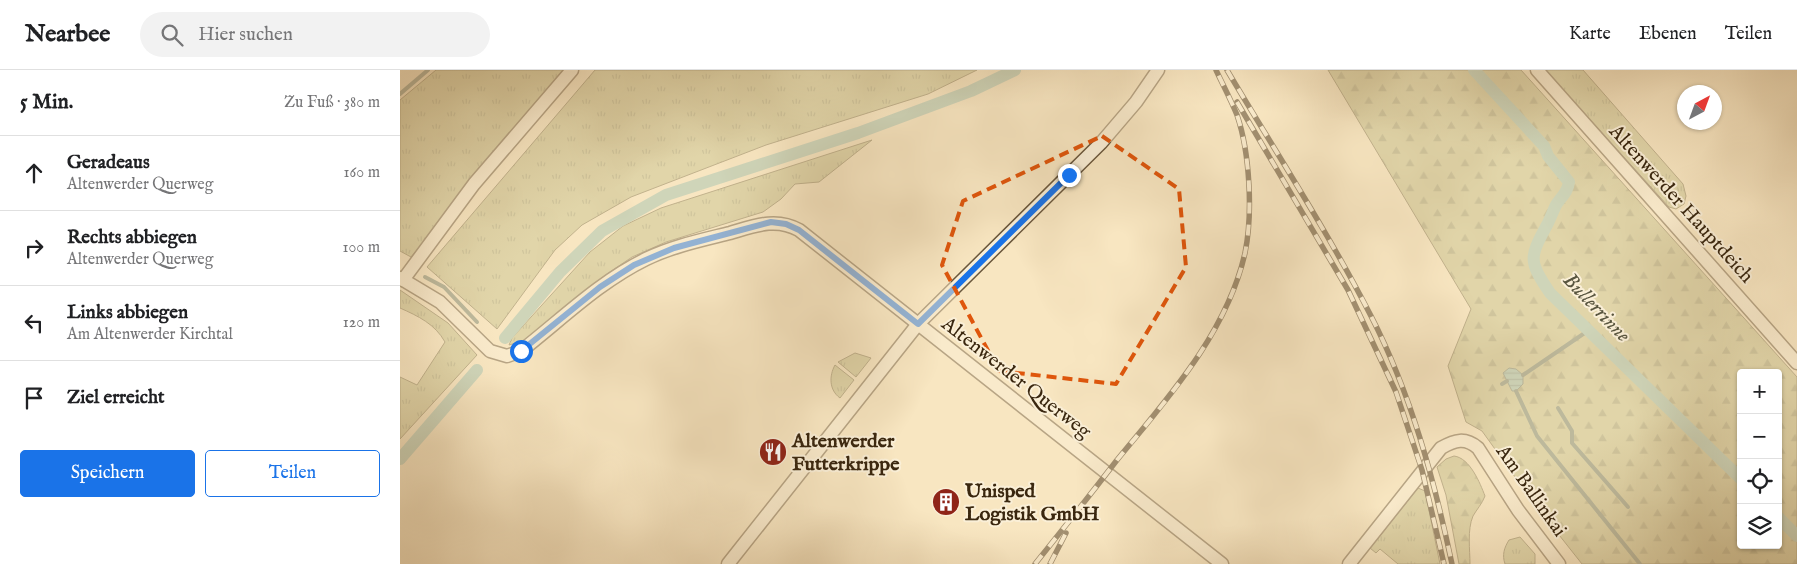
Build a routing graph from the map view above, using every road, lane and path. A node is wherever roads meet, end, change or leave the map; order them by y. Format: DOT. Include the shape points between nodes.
graph roads {
  1 [pos="572,70"];
  2 [pos="1158,70"];
  3 [pos="1537,70"];
  4 [pos="402,279"];
  5 [pos="918,324"];
  6 [pos="1797,362"];
  7 [pos="728,564"];
  8 [pos="1222,564"];
  9 [pos="1350,564"];
  10 [pos="1559,564"];
  1 -- 4 [label="street" via="474,184"];
  2 -- 5 [label="street" via="1101,144"];
  3 -- 6 [label="street, Altenwerder Hauptdeich"];
  4 -- 5 [label="street, Altenwerder Querweg" via="440,302 490,351 507,356 521,351 600,287 648,258 756,225 779,223 799,230"];
  5 -- 7 [label="street"];
  5 -- 8 [label="street, Altenwerder Querweg"];
  9 -- 10 [label="street, Am Ballinkai" via="1441,448 1460,440 1478,448 1518,510"];
}
